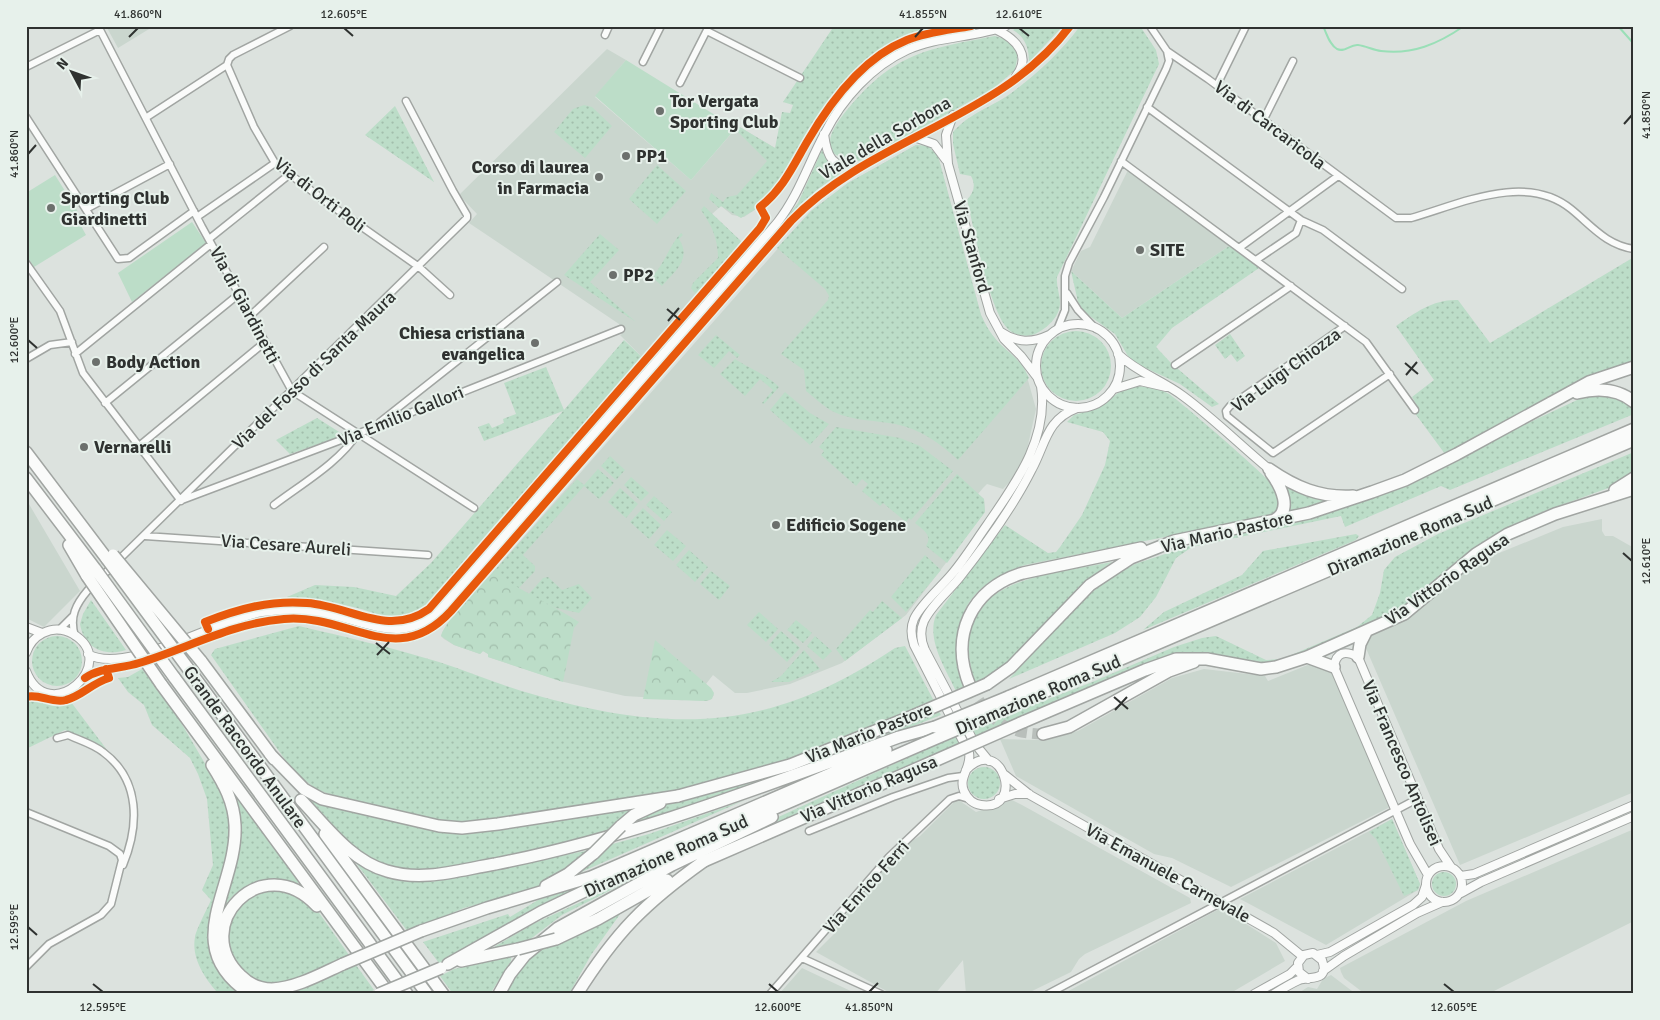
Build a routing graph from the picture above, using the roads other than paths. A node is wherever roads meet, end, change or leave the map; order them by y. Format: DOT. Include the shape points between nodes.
graph roads {
  1 [pos="290,26"];
  2 [pos="609,26"];
  3 [pos="661,26"];
  4 [pos="1006,26"];
  5 [pos="1070,26"];
  6 [pos="1150,26"];
  7 [pos="1246,26"];
  8 [pos="99,28"];
  9 [pos="708,29"];
  10 [pos="997,30"];
  11 [pos="605,35"];
  12 [pos="1167,52"];
  13 [pos="1293,61"];
  14 [pos="644,62"];
  15 [pos="228,65"];
  16 [pos="26,67"];
  17 [pos="800,78"];
  18 [pos="680,83"];
  19 [pos="1009,83"];
  20 [pos="1217,85"];
  21 [pos="406,101"];
  22 [pos="1147,107"];
  23 [pos="954,116"];
  24 [pos="147,117"];
  25 [pos="27,119"];
  26 [pos="1264,119"];
  27 [pos="824,134"];
  28 [pos="914,137"];
  29 [pos="1121,161"];
  30 [pos="275,163"];
  31 [pos="170,164"];
  32 [pos="948,164"];
  33 [pos="858,168"];
  34 [pos="290,174"];
  35 [pos="1338,176"];
  36 [pos="86,209"];
  37 [pos="1289,211"];
  38 [pos="196,214"];
  39 [pos="1301,220"];
  40 [pos="210,241"];
  41 [pos="324,247"];
  42 [pos="1239,248"];
  43 [pos="1634,249"];
  44 [pos="1256,260"];
  45 [pos="26,263"];
  46 [pos="419,267"];
  47 [pos="558,282"];
  48 [pos="1291,286"];
  49 [pos="1402,290"];
  50 [pos="1067,292"];
  51 [pos="239,294"];
  52 [pos="450,295"];
  53 [pos="250,316"];
  54 [pos="1345,326"];
  55 [pos="621,329"];
  56 [pos="998,329"];
  57 [pos="1096,329"];
  58 [pos="1057,330"];
  59 [pos="1049,335"];
  60 [pos="72,342"];
  61 [pos="265,342"];
  62 [pos="75,354"];
  63 [pos="1118,354"];
  64 [pos="26,359"];
  65 [pos="1175,365"];
  66 [pos="1634,367"];
  67 [pos="1390,374"];
  68 [pos="1037,377"];
  69 [pos="1041,386"];
  70 [pos="1172,389"];
  71 [pos="1114,390"];
  72 [pos="292,392"];
  73 [pos="1630,400"];
  74 [pos="1554,402"];
  75 [pos="105,403"];
  76 [pos="1077,408"];
  77 [pos="1415,410"];
  78 [pos="375,426"];
  79 [pos="1634,429"];
  80 [pos="357,434"];
  81 [pos="1634,440"];
  82 [pos="138,446"];
  83 [pos="26,452"];
  84 [pos="1269,469"];
  85 [pos="26,478"];
  86 [pos="1634,478"];
  87 [pos="200,482"];
  88 [pos="1634,489"];
  89 [pos="209,491"];
  90 [pos="1372,492"];
  91 [pos="181,500"];
  92 [pos="1591,503"];
  93 [pos="274,505"];
  94 [pos="474,508"];
  95 [pos="1264,522"];
  96 [pos="145,536"];
  97 [pos="1174,541"];
  98 [pos="428,555"];
  99 [pos="110,557"];
  100 [pos="91,573"];
  101 [pos="72,618"];
  102 [pos="26,628"];
  103 [pos="59,630"];
  104 [pos="1366,632"];
  105 [pos="42,633"];
  106 [pos="75,636"];
  107 [pos="30,644"];
  108 [pos="26,652"];
  109 [pos="88,654"];
  110 [pos="1307,657"];
  111 [pos="1358,657"];
  112 [pos="1207,659"];
  113 [pos="1334,667"];
  114 [pos="26,671"];
  115 [pos="84,678"];
  116 [pos="36,686"];
  117 [pos="970,686"];
  118 [pos="26,688"];
  119 [pos="1012,701"];
  120 [pos="936,728"];
  121 [pos="1043,734"];
  122 [pos="57,738"];
  123 [pos="200,738"];
  124 [pos="270,754"];
  125 [pos="989,761"];
  126 [pos="965,773"];
  127 [pos="852,775"];
  128 [pos="1005,775"];
  129 [pos="1030,794"];
  130 [pos="678,796"];
  131 [pos="999,799"];
  132 [pos="300,800"];
  133 [pos="970,800"];
  134 [pos="1417,800"];
  135 [pos="1634,805"];
  136 [pos="1396,811"];
  137 [pos="26,812"];
  138 [pos="1634,816"];
  139 [pos="809,831"];
  140 [pos="704,861"];
  141 [pos="1451,867"];
  142 [pos="120,871"];
  143 [pos="1428,876"];
  144 [pos="1461,876"];
  145 [pos="1426,885"];
  146 [pos="1461,892"];
  147 [pos="1222,902"];
  148 [pos="1442,902"];
  149 [pos="487,908"];
  150 [pos="351,942"];
  151 [pos="1317,955"];
  152 [pos="1302,956"];
  153 [pos="802,958"];
  154 [pos="444,966"];
  155 [pos="1298,966"];
  156 [pos="26,967"];
  157 [pos="1323,971"];
  158 [pos="1308,979"];
  159 [pos="250,994"];
  160 [pos="379,994"];
  161 [pos="389,994"];
  162 [pos="407,994"];
  163 [pos="427,994"];
  164 [pos="443,994"];
  165 [pos="499,994"];
  166 [pos="577,994"];
  167 [pos="770,994"];
  168 [pos="881,994"];
  169 [pos="1048,994"];
  170 [pos="1254,994"];
  171 [pos="1274,994"];
  1 -- 15 [label="street" via="234,54"];
  2 -- 11 [label="street"];
  3 -- 14 [label="street"];
  4 -- 10 [label="street, Viale della Sorbona"];
  5 -- 19 [label="street, Viale della Sorbona" via="1042,57"];
  6 -- 12 [label="street, Via di Carcaricola"];
  7 -- 20 [label="street"];
  8 -- 16 [label="street"];
  8 -- 24 [label="street, Via di Giardinetti"];
  9 -- 17 [label="street"];
  9 -- 18 [label="street"];
  10 -- 19 [label="street" via="1012,37 1021,52 1022,67"];
  10 -- 27 [label="street, Viale della Sorbona" via="921,45 889,60 862,83"];
  12 -- 20 [label="street, Via di Carcaricola"];
  12 -- 22 [label="street" via="1168,65"];
  13 -- 26 [label="street"];
  15 -- 24 [label="street"];
  15 -- 30 [label="street, Via di Orti Poli" via="254,127"];
  19 -- 23 [label="street, Viale della Sorbona"];
  20 -- 26 [label="street, Via di Carcaricola"];
  21 -- 46 [label="street, Via del Fosso di Santa Maura" via="467,215 460,227"];
  22 -- 29 [label="street"];
  22 -- 37 [label="street"];
  23 -- 28 [label="street, Viale della Sorbona"];
  23 -- 32 [label="street, Via Stanford" via="946,135"];
  24 -- 31 [label="street, Via di Giardinetti"];
  25 -- 36 [label="street"];
  26 -- 35 [label="street, Via di Carcaricola"];
  27 -- 33 [label="street" via="826,150 833,161"];
  27 -- 109 [label="street, Viale della Sorbona" via="800,187 777,223 441,609 427,621 408,629 390,630 328,614 276,610 233,620 130,657 101,659"];
  28 -- 32 [label="street, Via Stanford" via="936,146"];
  28 -- 33 [label="street, Viale della Sorbona"];
  29 -- 42 [label="street"];
  29 -- 50 [label="street" via="1068,263 1065,276"];
  30 -- 34 [label="street, Via di Orti Poli"];
  30 -- 38 [label="street"];
  31 -- 36 [label="street"];
  31 -- 38 [label="street, Via di Giardinetti"];
  32 -- 56 [label="street, Via Stanford" via="989,310"];
  33 -- 115 [label="street, Viale della Sorbona" via="816,197 791,220 451,610 430,630 408,638 391,639 311,620 268,620"];
  34 -- 40 [label="street"];
  34 -- 46 [label="street, Via di Orti Poli"];
  35 -- 37 [label="street"];
  35 -- 43 [label="street, Via di Carcaricola" via="1396,218 1409,218 1502,193 1537,192 1566,205 1608,241"];
  36 -- 38 [label="street" via="113,255 120,260 129,258"];
  37 -- 39 [label="street"];
  37 -- 42 [label="street"];
  38 -- 40 [label="street, Via di Giardinetti"];
  39 -- 44 [label="street" via="1296,233"];
  39 -- 49 [label="street" via="1323,230"];
  40 -- 51 [label="street, Via di Giardinetti"];
  40 -- 62 [label="street"];
  41 -- 53 [label="street"];
  42 -- 44 [label="street"];
  44 -- 48 [label="street"];
  45 -- 60 [label="street" via="58,307"];
  46 -- 52 [label="street, Via di Orti Poli"];
  46 -- 72 [label="street, Via del Fosso di Santa Maura"];
  47 -- 78 [label="street"];
  48 -- 54 [label="street"];
  48 -- 65 [label="street"];
  50 -- 57 [label="street"];
  50 -- 58 [label="street" via="1065,310"];
  51 -- 53 [label="street, Via di Giardinetti"];
  51 -- 75 [label="street"];
  53 -- 61 [label="street, Via di Giardinetti"];
  54 -- 67 [label="street" via="1369,345"];
  54 -- 67 [label="street, Via Luigi Chiozza" via="1230,406 1226,414 1274,453"];
  55 -- 78 [label="street, Via Emilio Gallori"];
  56 -- 59 [label="street" via="1024,342"];
  56 -- 68 [label="street, Via Stanford"];
  57 -- 58 [label="street" via="1075,324"];
  57 -- 63 [label="street"];
  58 -- 59 [label="street"];
  59 -- 68 [label="street" via="1038,355"];
  60 -- 62 [label="street"];
  60 -- 64 [label="street" via="50,345"];
  61 -- 72 [label="street, Via di Giardinetti"];
  61 -- 82 [label="street"];
  62 -- 75 [label="street" via="82,374"];
  63 -- 70 [label="street" via="1136,370"];
  63 -- 71 [label="street" via="1120,370"];
  66 -- 74 [label="highway, Via Mario Pastore" via="1597,379"];
  67 -- 77 [label="street"];
  68 -- 69 [label="street"];
  69 -- 76 [label="street" via="1058,402"];
  69 -- 126 [label="street" via="1040,422 1024,467 961,563 917,613 911,628 914,645 968,751 970,758"];
  70 -- 71 [label="street" via="1140,381"];
  70 -- 84 [label="street"];
  71 -- 76 [label="street" via="1099,402"];
  72 -- 80 [label="street, Via di Giardinetti"];
  72 -- 87 [label="street, Via del Fosso di Santa Maura"];
  73 -- 74 [label="highway" via="1614,391 1598,389"];
  74 -- 90 [label="highway, Via Mario Pastore" via="1458,454"];
  75 -- 82 [label="street"];
  76 -- 125 [label="street" via="1052,425 1016,496 922,625 921,638 925,650 974,744"];
  78 -- 80 [label="street, Via Emilio Gallori"];
  79 -- 119 [label="highway, Diramazione Roma Sud"];
  80 -- 89 [label="street, Via Emilio Gallori"];
  80 -- 93 [label="street" via="339,455"];
  80 -- 94 [label="street, Via di Giardinetti"];
  81 -- 119 [label="highway, Diramazione Roma Sud"];
  82 -- 91 [label="street"];
  83 -- 99 [label="highway, Grande Raccordo Anulare"];
  84 -- 90 [label="highway" via="1296,486 1320,494 1351,496"];
  84 -- 95 [label="highway" via="1281,488 1284,505 1277,519"];
  85 -- 100 [label="highway, Grande Raccordo Anulare"];
  86 -- 92 [label="highway"];
  87 -- 89 [label="street"];
  87 -- 91 [label="street, Via del Fosso di Santa Maura"];
  88 -- 92 [label="highway, Via Vittorio Ragusa"];
  89 -- 91 [label="street, Via Emilio Gallori"];
  90 -- 95 [label="highway, Via Mario Pastore" via="1319,510"];
  91 -- 96 [label="street, Via del Fosso di Santa Maura"];
  92 -- 104 [label="highway, Via Vittorio Ragusa" via="1543,518 1501,538 1476,554 1404,614"];
  95 -- 97 [label="highway, Via Mario Pastore"];
  96 -- 98 [label="street, Via Cesare Aureli"];
  96 -- 101 [label="street, Via del Fosso di Santa Maura" via="88,590"];
  97 -- 117 [label="highway" via="1023,573 994,587 971,612 963,635 962,664"];
  97 -- 130 [label="highway, Via Mario Pastore, bridge" via="1131,558 1103,575 1070,604 1011,668 987,684 790,765"];
  99 -- 124 [label="highway, bridge" via="200,661"];
  99 -- 163 [label="highway, Grande Raccordo Anulare, bridge"];
  100 -- 123 [label="highway, bridge" via="161,684"];
  100 -- 162 [label="highway, Grande Raccordo Anulare, bridge" via="174,677"];
  101 -- 103 [label="street, Via del Fosso di Santa Maura"];
  101 -- 106 [label="street"];
  102 -- 105 [label="street"];
  102 -- 107 [label="street"];
  103 -- 105 [label="street"];
  103 -- 106 [label="street"];
  104 -- 110 [label="highway, Via Vittorio Ragusa"];
  104 -- 111 [label="highway"];
  105 -- 107 [label="street"];
  106 -- 109 [label="street"];
  107 -- 108 [label="street"];
  109 -- 115 [label="street"];
  110 -- 112 [label="highway, Via Vittorio Ragusa" via="1264,669"];
  110 -- 113 [label="highway"];
  111 -- 113 [label="street" via="1342,652 1337,656"];
  111 -- 134 [label="street, Via Francesco Antolisei"];
  112 -- 121 [label="highway" via="1169,671 1068,727"];
  112 -- 140 [label="highway, Via Vittorio Ragusa, bridge" via="1184,658 1165,662"];
  113 -- 136 [label="street, Via Francesco Antolisei"];
  114 -- 116 [label="street"];
  115 -- 116 [label="street, Viale della Sorbona" via="74,688 60,694"];
  116 -- 118 [label="street"];
  119 -- 120 [label="highway, Diramazione Roma Sud, bridge"];
  119 -- 127 [label="highway, Diramazione Roma Sud, bridge"];
  120 -- 132 [label="highway" via="899,737 625,833 548,853 431,876 400,874 372,865 348,848"];
  120 -- 149 [label="highway" via="605,872 558,889"];
  122 -- 142 [label="street" via="68,735 102,751 127,784 133,800 134,824"];
  123 -- 150 [label="highway"];
  123 -- 159 [label="highway" via="228,795 235,827 230,867 214,922 213,944 223,969"];
  124 -- 130 [label="highway" via="304,788 322,798 350,807 450,827 498,824"];
  124 -- 132 [label="highway"];
  125 -- 126 [label="street" via="976,762"];
  125 -- 128 [label="street" via="1002,768"];
  126 -- 133 [label="street" via="963,789"];
  126 -- 139 [label="street" via="893,797"];
  127 -- 154 [label="highway, Diramazione Roma Sud" via="582,892"];
  127 -- 165 [label="highway" via="576,917 530,950"];
  128 -- 129 [label="street, Via Emanuele Carnevale"];
  128 -- 131 [label="street" via="1006,788"];
  129 -- 131 [label="street"];
  129 -- 147 [label="street, Via Emanuele Carnevale"];
  130 -- 149 [label="highway, bridge" via="648,808 621,826 594,853 552,884"];
  131 -- 133 [label="street" via="986,805"];
  132 -- 164 [label="highway"];
  133 -- 153 [label="street, Via Enrico Ferri" via="957,796 942,805 889,856"];
  134 -- 136 [label="street"];
  134 -- 141 [label="street, Via Francesco Antolisei" via="1443,857"];
  135 -- 144 [label="street" via="1474,874"];
  136 -- 143 [label="street, Via Francesco Antolisei"];
  136 -- 147 [label="street"];
  137 -- 142 [label="street" via="113,849 122,857"];
  138 -- 146 [label="street"];
  140 -- 154 [label="highway, bridge" via="598,920 556,939"];
  140 -- 166 [label="highway" via="660,892 630,921"];
  141 -- 143 [label="street" via="1438,867"];
  141 -- 144 [label="street"];
  142 -- 156 [label="street" via="115,896 107,910 48,944"];
  143 -- 145 [label="street"];
  144 -- 146 [label="street"];
  145 -- 148 [label="street" via="1431,897"];
  145 -- 151 [label="street" via="1422,897 1413,905 1330,952"];
  146 -- 148 [label="street" via="1453,900"];
  147 -- 152 [label="street, Via Emanuele Carnevale" via="1279,936"];
  147 -- 169 [label="street"];
  148 -- 157 [label="street" via="1417,913"];
  149 -- 150 [label="highway, bridge" via="421,931 287,986 270,989 254,985 237,972 228,956 224,935 228,914 237,900 253,889 272,884 287,886 306,895"];
  150 -- 161 [label="highway"];
  151 -- 152 [label="street" via="1308,953"];
  151 -- 157 [label="street" via="1322,960"];
  152 -- 155 [label="street"];
  153 -- 167 [label="street, Via Enrico Ferri"];
  153 -- 168 [label="street"];
  154 -- 160 [label="highway, bridge"];
  155 -- 158 [label="street" via="1301,975"];
  155 -- 170 [label="street"];
  157 -- 158 [label="street" via="1317,978"];
  158 -- 171 [label="street"];
}
